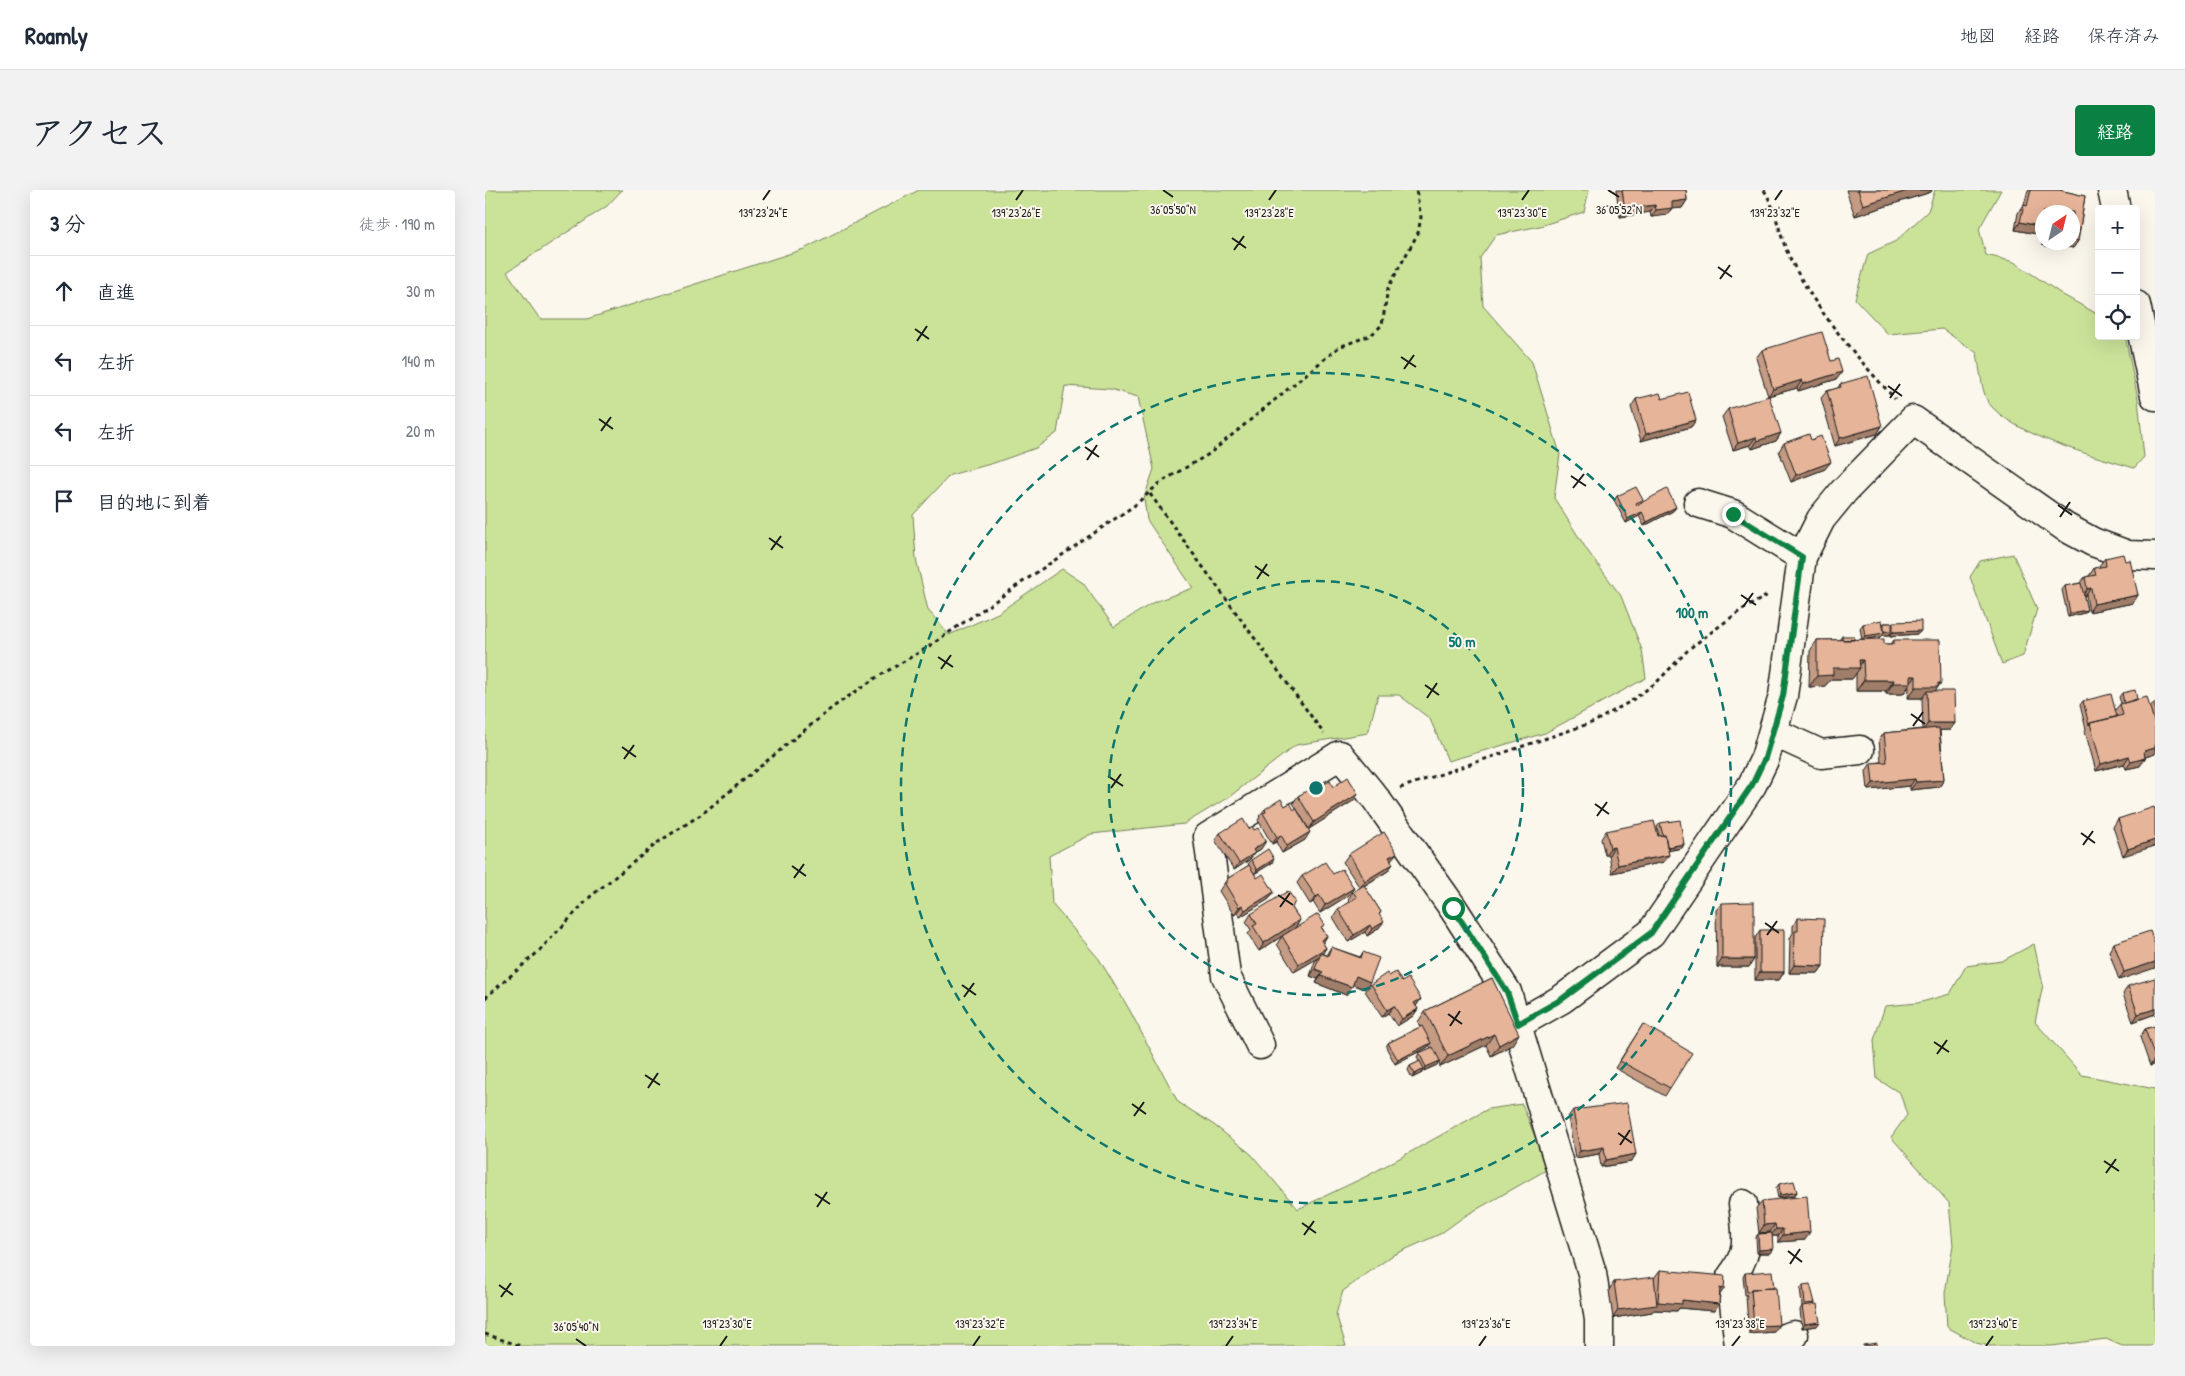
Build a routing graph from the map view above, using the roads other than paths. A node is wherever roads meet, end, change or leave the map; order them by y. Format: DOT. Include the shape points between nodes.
graph roads {
  1 [pos="2113,190"];
  2 [pos="2115,205"];
  3 [pos="2140,324"];
  4 [pos="2155,396"];
  5 [pos="1698,503"];
  6 [pos="2155,556"];
  7 [pos="1801,563"];
  8 [pos="1773,732"];
  9 [pos="1860,750"];
  10 [pos="1518,1024"];
  11 [pos="1261,1045"];
  12 [pos="1743,1204"];
  13 [pos="1794,1335"];
  14 [pos="1599,1346"];
  15 [pos="1739,1346"];
  16 [pos="1757,1346"];
  1 -- 2 [label="main road"];
  3 -- 4 [label="main road"];
  5 -- 7 [label="main road" via="1733,514"];
  6 -- 7 [label="main road" via="2128,555 2065,527 1913,420 1821,519"];
  7 -- 8 [label="main road" via="1783,696"];
  8 -- 9 [label="main road" via="1821,754"];
  8 -- 10 [label="main road" via="1752,785 1651,933 1562,999"];
  10 -- 11 [label="main road" via="1507,992 1453,908 1340,755 1208,837 1226,976"];
  10 -- 14 [label="main road" via="1593,1272"];
  12 -- 15 [label="main road" via="1747,1231 1745,1255 1731,1277"];
  13 -- 16 [label="main road"];
}
